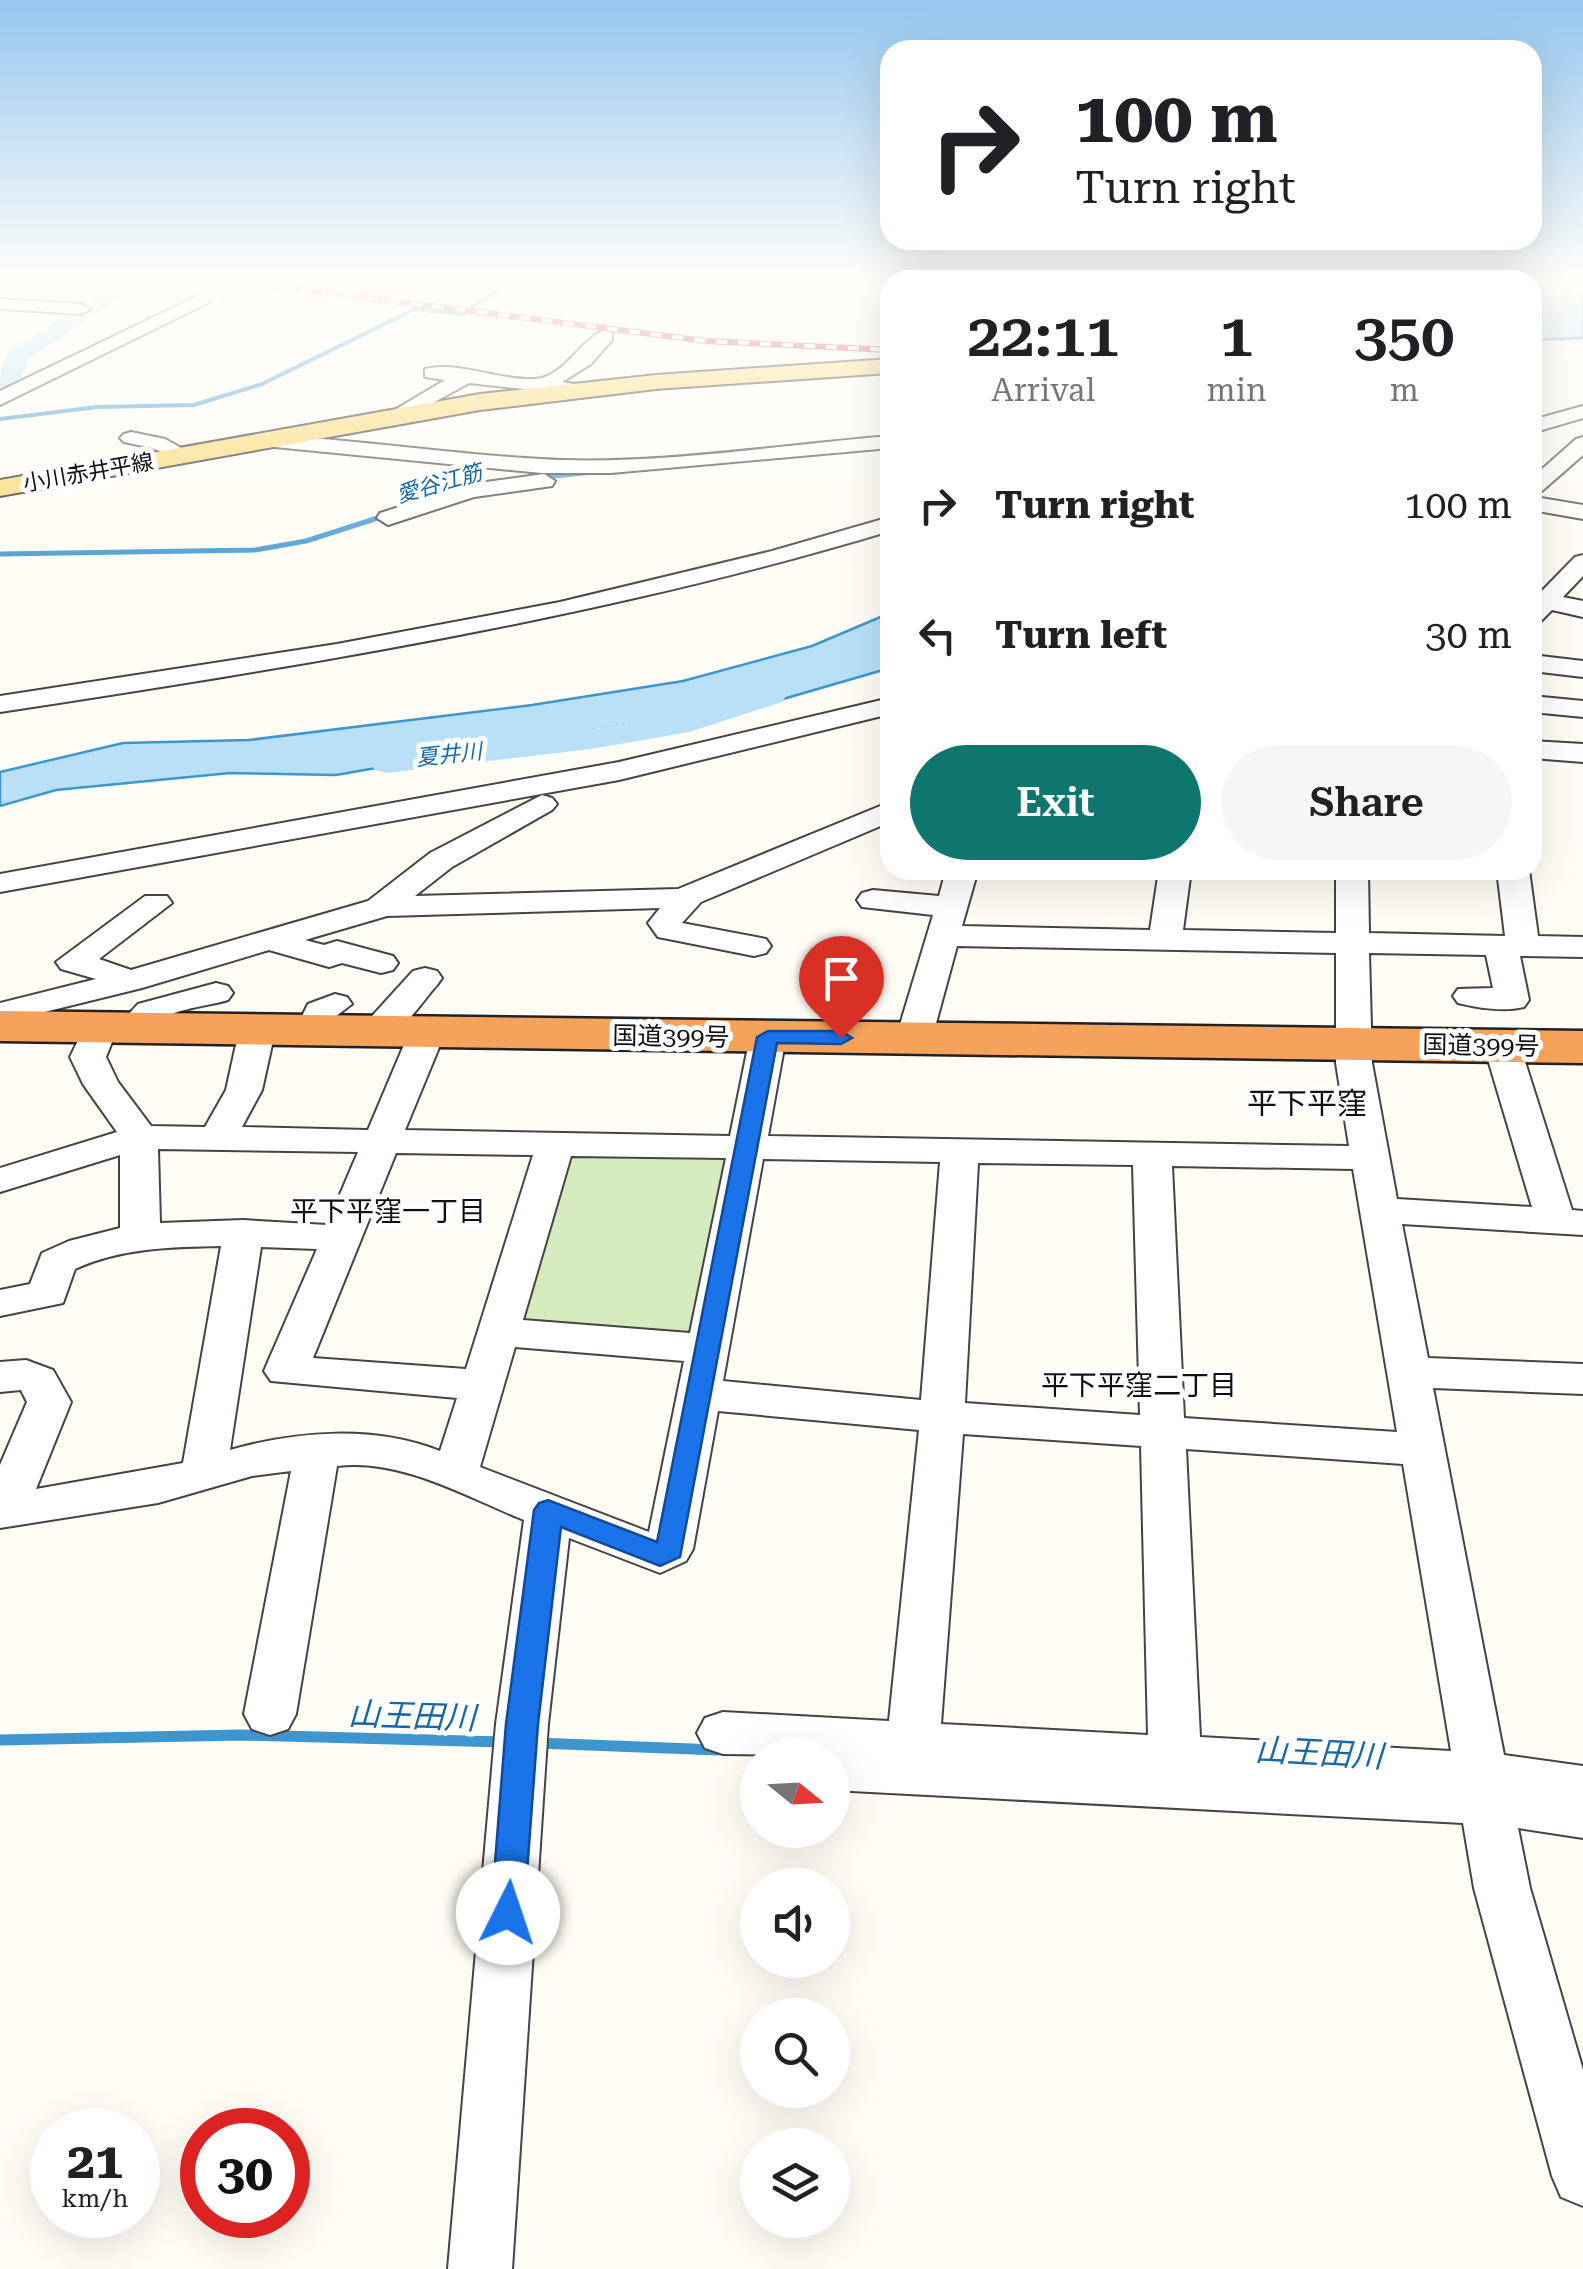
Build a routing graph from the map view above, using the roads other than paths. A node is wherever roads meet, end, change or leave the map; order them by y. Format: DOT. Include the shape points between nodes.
graph roads {
  1 [pos="24,387"];
  2 [pos="448,387"];
  3 [pos="531,387"];
  4 [pos="546,387"];
  5 [pos="620,387"];
  6 [pos="543,389"];
  7 [pos="0,399"];
  8 [pos="1583,400"];
  9 [pos="1583,412"];
  10 [pos="391,417"];
  11 [pos="1542,418"];
  12 [pos="1542,420"];
  13 [pos="1542,424"];
  14 [pos="131,438"];
  15 [pos="1583,439"];
  16 [pos="260,441"];
  17 [pos="505,441"];
  18 [pos="344,445"];
  19 [pos="880,445"];
  20 [pos="880,445"];
  21 [pos="183,455"];
  22 [pos="481,459"];
  23 [pos="1542,482"];
  24 [pos="1566,485"];
  25 [pos="1542,486"];
  26 [pos="0,488"];
  27 [pos="1542,505"];
  28 [pos="1583,512"];
  29 [pos="388,518"];
  30 [pos="880,527"];
  31 [pos="1583,562"];
  32 [pos="1542,600"];
  33 [pos="1542,605"];
  34 [pos="1583,609"];
  35 [pos="1542,664"];
  36 [pos="1583,669"];
  37 [pos="0,704"];
  38 [pos="1542,705"];
  39 [pos="880,708"];
  40 [pos="1583,708"];
  41 [pos="1542,750"];
  42 [pos="1583,753"];
  43 [pos="542,804"];
  44 [pos="880,815"];
  45 [pos="959,880"];
  46 [pos="1174,880"];
  47 [pos="1352,880"];
  48 [pos="1513,880"];
  49 [pos="0,883"];
  50 [pos="690,895"];
  51 [pos="340,898"];
  52 [pos="873,900"];
  53 [pos="156,904"];
  54 [pos="376,908"];
  55 [pos="947,921"];
  56 [pos="269,940"];
  57 [pos="1165,940"];
  58 [pos="1353,944"];
  59 [pos="754,946"];
  60 [pos="1512,946"];
  61 [pos="1583,947"];
  62 [pos="381,963"];
  63 [pos="425,978"];
  64 [pos="216,992"];
  65 [pos="1470,996"];
  66 [pos="7,1010"];
  67 [pos="119,1014"];
  68 [pos="341,1023"];
  69 [pos="256,1031"];
  70 [pos="426,1033"];
  71 [pos="768,1037"];
  72 [pos="914,1038"];
  73 [pos="1353,1043"];
  74 [pos="1502,1046"];
  75 [pos="1583,1047"];
  76 [pos="140,1137"];
  77 [pos="217,1138"];
  78 [pos="381,1140"];
  79 [pos="556,1143"];
  80 [pos="748,1146"];
  81 [pos="960,1152"];
  82 [pos="1152,1155"];
  83 [pos="1370,1158"];
  84 [pos="0,1180"];
  85 [pos="1380,1210"];
  86 [pos="1570,1223"];
  87 [pos="243,1232"];
  88 [pos="342,1238"];
  89 [pos="139,1240"];
  90 [pos="0,1302"];
  91 [pos="498,1332"];
  92 [pos="707,1348"];
  93 [pos="1410,1372"];
  94 [pos="0,1377"];
  95 [pos="1583,1379"];
  96 [pos="482,1385"];
  97 [pos="698,1394"];
  98 [pos="942,1417"];
  99 [pos="1164,1433"];
  100 [pos="1423,1450"];
  101 [pos="317,1452"];
  102 [pos="204,1474"];
  103 [pos="455,1476"];
  104 [pos="3,1510"];
  105 [pos="548,1510"];
  106 [pos="270,1714"];
  107 [pos="724,1733"];
  108 [pos="911,1758"];
  109 [pos="850,1766"];
  110 [pos="1175,1772"];
  111 [pos="1485,1788"];
  112 [pos="1583,1788"];
  113 [pos="1583,1815"];
  114 [pos="1583,2176"];
  115 [pos="480,2269"];
  1 -- 7 [label="street, bridge"];
  2 -- 10 [label="street"];
  3 -- 6 [label="street"];
  4 -- 6 [label="street"];
  5 -- 6 [label="main road, 小川赤井平線"];
  6 -- 10 [label="main road, 小川赤井平線"];
  8 -- 11 [label="street"];
  9 -- 12 [label="street"];
  10 -- 16 [label="main road, 小川赤井平線"];
  10 -- 18 [label="street"];
  13 -- 15 [label="street"];
  14 -- 21 [label="street"];
  15 -- 23 [label="street"];
  16 -- 18 [label="street"];
  16 -- 21 [label="main road, 小川赤井平線"];
  17 -- 22 [label="street"];
  18 -- 22 [label="street"];
  19 -- 22 [label="street" via="618,466"];
  20 -- 29 [label="street" via="516,484"];
  21 -- 26 [label="main road, 小川赤井平線"];
  24 -- 25 [label="street"];
  27 -- 28 [label="street"];
  30 -- 37 [label="street" via="706,578 534,616"];
  31 -- 32 [label="street"];
  33 -- 34 [label="street"];
  35 -- 36 [label="street"];
  38 -- 40 [label="street"];
  39 -- 49 [label="street" via="619,771"];
  41 -- 42 [label="street"];
  43 -- 54 [label="street" via="435,864"];
  44 -- 50 [label="street"];
  45 -- 55 [label="street"];
  46 -- 57 [label="street"];
  47 -- 58 [label="street"];
  48 -- 60 [label="street"];
  50 -- 54 [label="street" via="651,902"];
  50 -- 59 [label="street" via="664,923 670,930"];
  51 -- 54 [label="street"];
  52 -- 55 [label="street"];
  53 -- 67 [label="street" via="73,962 116,974"];
  54 -- 56 [label="street"];
  55 -- 57 [label="street"];
  55 -- 72 [label="street"];
  56 -- 62 [label="street"];
  56 -- 67 [label="street"];
  57 -- 58 [label="street"];
  58 -- 60 [label="street"];
  58 -- 73 [label="street"];
  60 -- 61 [label="street"];
  60 -- 65 [label="street" via="1512,1000"];
  63 -- 68 [label="street"];
  64 -- 67 [label="street"];
  66 -- 67 [label="highway, 国道399号"];
  67 -- 69 [label="highway, 国道399号"];
  67 -- 76 [label="street" via="88,1057"];
  68 -- 69 [label="highway, 国道399号"];
  68 -- 70 [label="highway, 国道399号"];
  69 -- 77 [label="street" via="244,1090"];
  70 -- 71 [label="highway, 国道399号"];
  70 -- 78 [label="street"];
  71 -- 72 [label="highway, 国道399号"];
  71 -- 80 [label="street"];
  72 -- 73 [label="highway, 国道399号"];
  73 -- 74 [label="highway, 国道399号"];
  73 -- 83 [label="street"];
  74 -- 75 [label="highway, 国道399号"];
  74 -- 86 [label="street"];
  76 -- 77 [label="street"];
  76 -- 84 [label="street"];
  76 -- 89 [label="street"];
  77 -- 78 [label="street"];
  78 -- 79 [label="street"];
  78 -- 88 [label="street"];
  79 -- 80 [label="street"];
  79 -- 91 [label="street"];
  80 -- 81 [label="street"];
  80 -- 92 [label="street"];
  81 -- 82 [label="street"];
  81 -- 98 [label="street"];
  82 -- 83 [label="street"];
  82 -- 99 [label="street"];
  83 -- 85 [label="street"];
  85 -- 86 [label="street"];
  85 -- 93 [label="street"];
  87 -- 88 [label="street"];
  87 -- 89 [label="street"];
  87 -- 102 [label="street"];
  88 -- 96 [label="street" via="286,1371"];
  89 -- 90 [label="street" via="68,1256 55,1265 48,1294"];
  91 -- 92 [label="street"];
  91 -- 96 [label="street"];
  92 -- 97 [label="street"];
  93 -- 95 [label="street"];
  93 -- 100 [label="street"];
  94 -- 104 [label="street" via="38,1380 48,1402"];
  96 -- 103 [label="street"];
  97 -- 98 [label="street"];
  97 -- 105 [label="street" via="670,1549 660,1555"];
  98 -- 99 [label="street"];
  98 -- 108 [label="street"];
  99 -- 100 [label="street"];
  99 -- 110 [label="street"];
  100 -- 111 [label="street"];
  101 -- 102 [label="street"];
  101 -- 103 [label="street" via="381,1451"];
  101 -- 106 [label="street"];
  102 -- 104 [label="street"];
  103 -- 105 [label="street"];
  105 -- 115 [label="street" via="521,1743"];
  107 -- 108 [label="street"];
  108 -- 109 [label="street"];
  108 -- 110 [label="street"];
  110 -- 111 [label="street"];
  111 -- 112 [label="street"];
  111 -- 113 [label="street"];
  111 -- 114 [label="street" via="1502,1888"];
}
